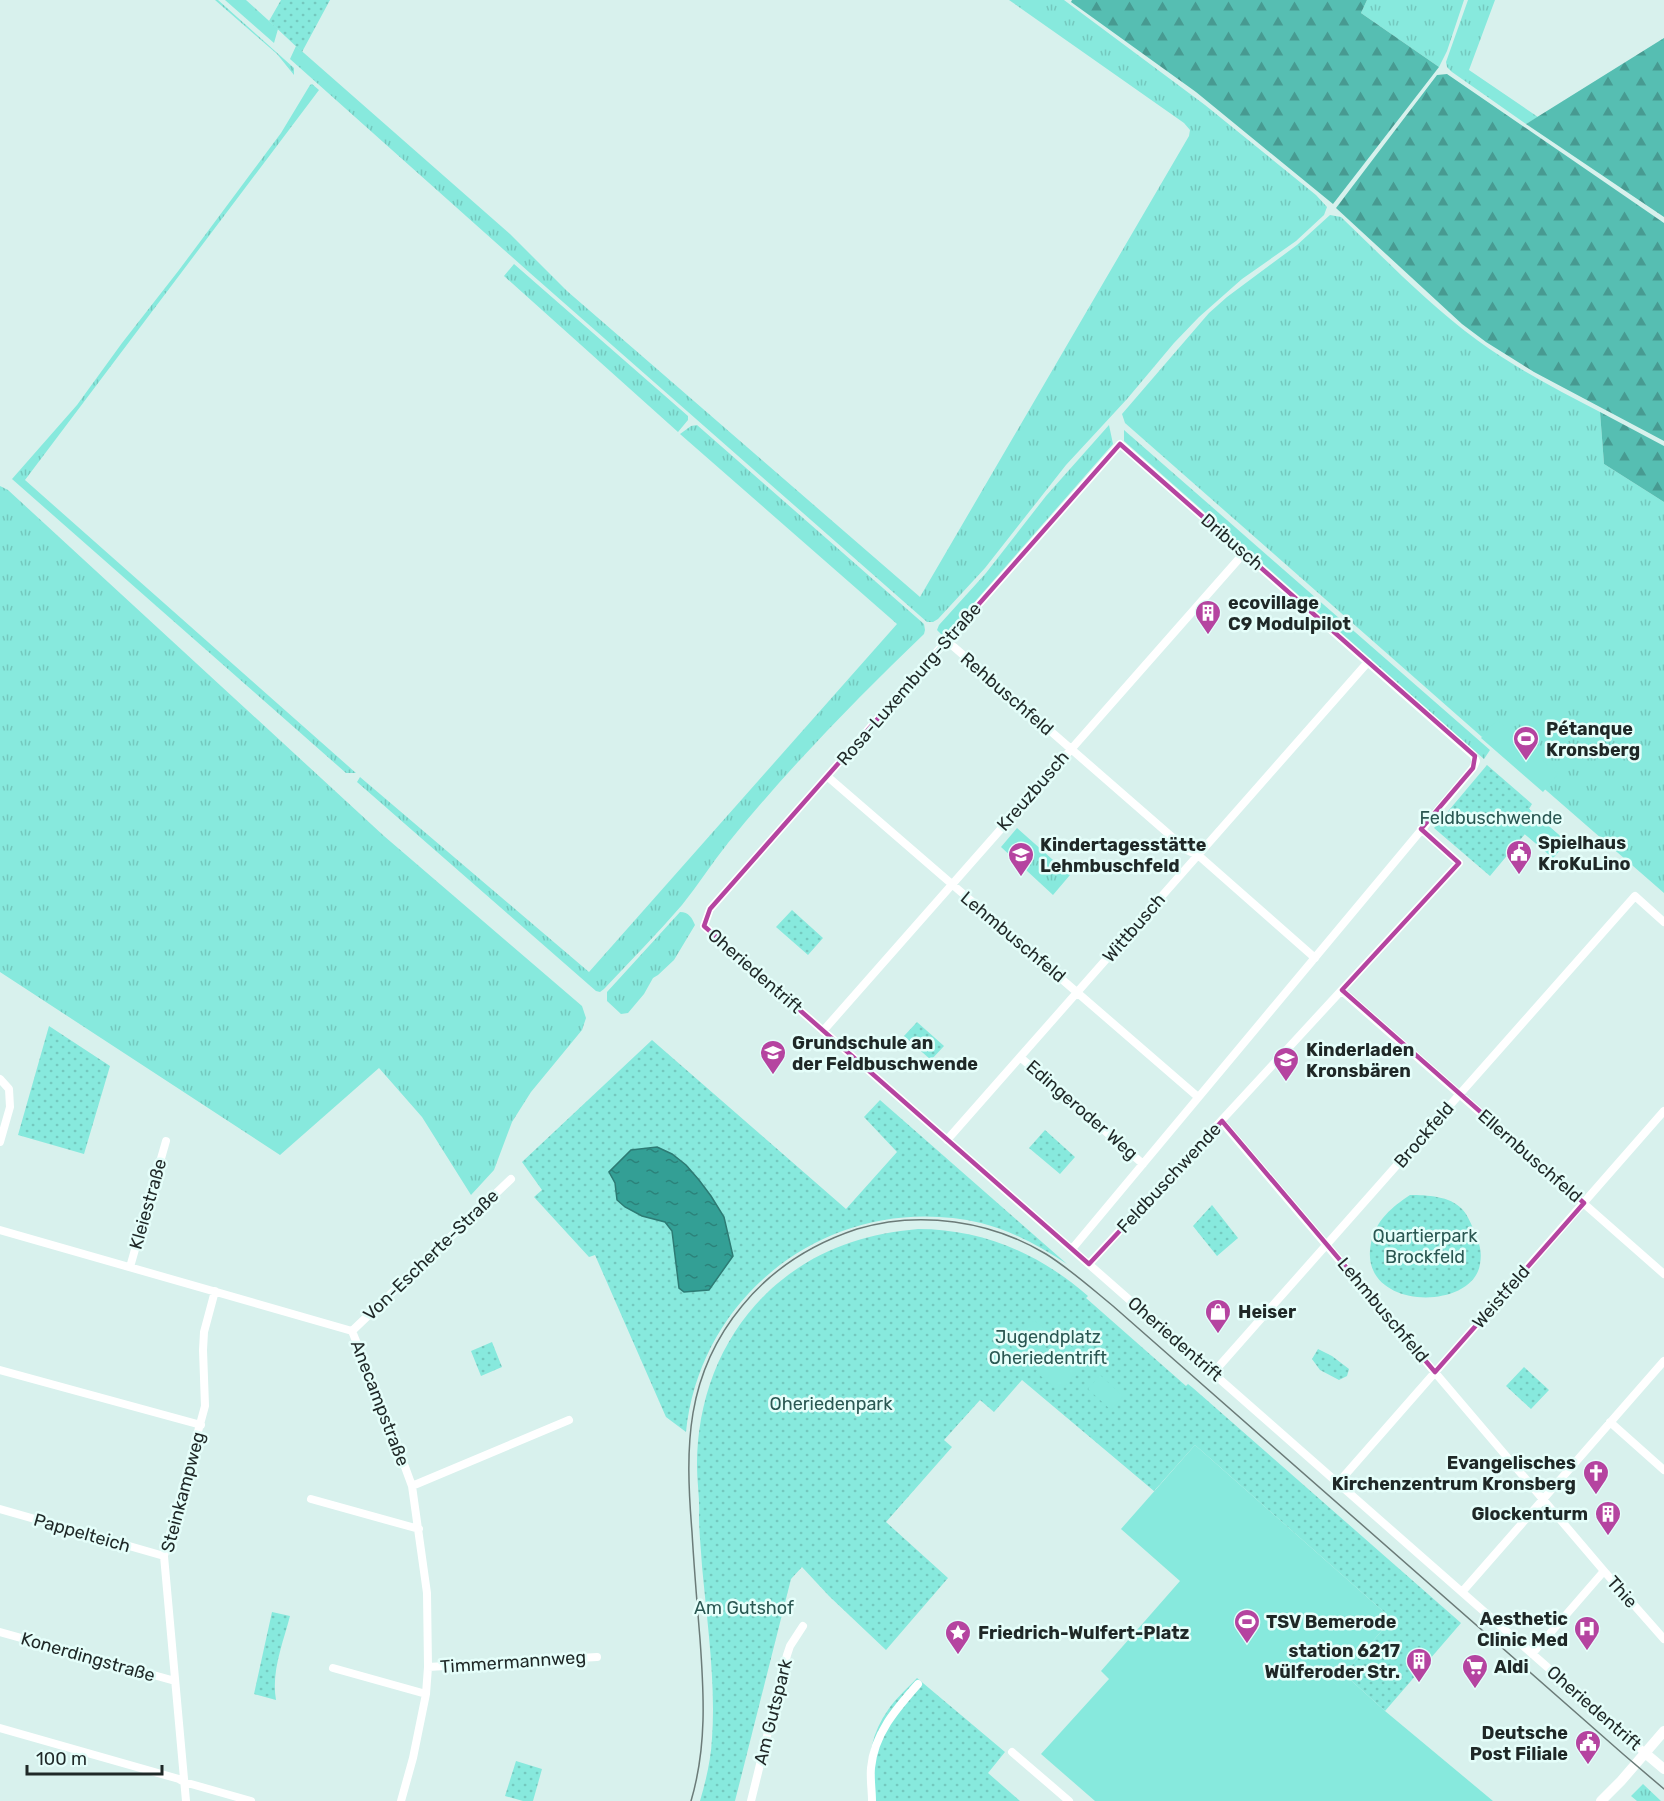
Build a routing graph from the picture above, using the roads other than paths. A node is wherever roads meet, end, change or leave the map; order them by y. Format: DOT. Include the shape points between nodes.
graph roads {
  1 [pos="1120,444"];
  2 [pos="1244,553"];
  3 [pos="945,641"];
  4 [pos="1368,662"];
  5 [pos="1070,749"];
  6 [pos="1476,761"];
  7 [pos="828,777"];
  8 [pos="1421,829"];
  9 [pos="1198,855"];
  10 [pos="951,885"];
  11 [pos="1664,922"];
  12 [pos="704,927"];
  13 [pos="1315,958"];
  14 [pos="1342,991"];
  15 [pos="1077,992"];
  16 [pos="823,1031"];
  17 [pos="1020,1057"];
  18 [pos="0,1079"];
  19 [pos="1460,1094"];
  20 [pos="1198,1097"];
  21 [pos="1664,1111"];
  22 [pos="1221,1121"];
  23 [pos="947,1140"];
  24 [pos="166,1141"];
  25 [pos="0,1142"];
  26 [pos="1143,1164"];
  27 [pos="511,1179"];
  28 [pos="1584,1203"];
  29 [pos="0,1230"];
  30 [pos="1327,1245"];
  31 [pos="1072,1249"];
  32 [pos="1089,1264"];
  33 [pos="130,1267"];
  34 [pos="1664,1274"];
  35 [pos="215,1291"];
  36 [pos="352,1331"];
  37 [pos="1664,1361"];
  38 [pos="0,1370"];
  39 [pos="1435,1372"];
  40 [pos="1213,1373"];
  41 [pos="569,1420"];
  42 [pos="1610,1422"];
  43 [pos="201,1425"];
  44 [pos="1664,1470"];
  45 [pos="1338,1483"];
  46 [pos="412,1486"];
  47 [pos="311,1499"];
  48 [pos="1543,1499"];
  49 [pos="0,1509"];
  50 [pos="419,1529"];
  51 [pos="164,1556"];
  52 [pos="1604,1571"];
  53 [pos="1462,1592"];
  54 [pos="803,1626"];
  55 [pos="0,1632"];
  56 [pos="1664,1639"];
  57 [pos="1532,1654"];
  58 [pos="597,1656"];
  59 [pos="428,1667"];
  60 [pos="333,1668"];
  61 [pos="175,1682"];
  62 [pos="918,1684"];
  63 [pos="426,1694"];
  64 [pos="0,1728"];
  65 [pos="1664,1731"];
  66 [pos="1012,1752"];
  67 [pos="1645,1753"];
  68 [pos="1664,1769"];
  69 [pos="184,1782"];
  70 [pos="186,1801"];
  71 [pos="251,1801"];
  72 [pos="400,1801"];
  73 [pos="751,1801"];
  74 [pos="872,1801"];
  75 [pos="1069,1801"];
  76 [pos="1601,1801"];
  1 -- 2 [label="street, Dribusch"];
  1 -- 3 [label="street, Rosa-Luxemburg-Straße"];
  2 -- 4 [label="street, Dribusch"];
  2 -- 5 [label="street, Kreuzbusch"];
  3 -- 5 [label="street, Rehbuschfeld"];
  3 -- 7 [label="street, Rosa-Luxemburg-Straße"];
  4 -- 6 [label="street, Dribusch"];
  4 -- 9 [label="street, Wittbusch"];
  5 -- 9 [label="street, Rehbuschfeld" via="1187,850"];
  5 -- 10 [label="street, Kreuzbusch"];
  6 -- 8 [label="street, Feldbuschwende"];
  7 -- 10 [label="street, Lehmbuschfeld"];
  7 -- 12 [label="street, Rosa-Luxemburg-Straße" via="710,909"];
  8 -- 13 [label="street, Feldbuschwende"];
  8 -- 14 [label="street, Feldbuschwende" via="1459,863"];
  9 -- 13 [label="street, Rehbuschfeld"];
  9 -- 15 [label="street, Wittbusch"];
  10 -- 15 [label="street, Lehmbuschfeld"];
  10 -- 16 [label="street, Kreuzbusch"];
  11 -- 19 [label="street, Brockfeld" via="1635,896"];
  12 -- 16 [label="street, Oheriedentrift"];
  13 -- 20 [label="street, Feldbuschwende"];
  14 -- 19 [label="street, Ellernbuschfeld"];
  14 -- 22 [label="street, Feldbuschwende"];
  15 -- 17 [label="street, Wittbusch"];
  15 -- 20 [label="street, Lehmbuschfeld"];
  16 -- 23 [label="street, Oheriedentrift"];
  17 -- 23 [label="street, Wittbusch"];
  17 -- 26 [label="street, Edingeroder Weg"];
  18 -- 25 [label="street" via="9,1089 10,1107"];
  19 -- 28 [label="street, Ellernbuschfeld"];
  19 -- 30 [label="street, Brockfeld"];
  20 -- 26 [label="street, Feldbuschwende"];
  21 -- 28 [label="street, Weistfeld"];
  22 -- 30 [label="street, Lehmbuschfeld"];
  22 -- 32 [label="street, Feldbuschwende"];
  23 -- 31 [label="street, Oheriedentrift"];
  24 -- 33 [label="street, Kleiestraße"];
  26 -- 31 [label="street, Feldbuschwende"];
  27 -- 36 [label="street, Von-Escherte-Straße"];
  28 -- 34 [label="street, Ellernbuschfeld"];
  28 -- 39 [label="street, Weistfeld"];
  29 -- 33 [label="street, Anecampstraße"];
  30 -- 39 [label="street, Lehmbuschfeld"];
  30 -- 40 [label="street, Brockfeld"];
  31 -- 32 [label="street, Oheriedentrift"];
  32 -- 40 [label="street, Oheriedentrift"];
  33 -- 35 [label="street, Anecampstraße"];
  35 -- 36 [label="street, Anecampstraße"];
  35 -- 43 [label="street, Steinkampweg" via="202,1350 205,1406"];
  36 -- 46 [label="street, Anecampstraße"];
  37 -- 42 [label="street"];
  38 -- 43 [label="street"];
  39 -- 45 [label="street, Weistfeld"];
  39 -- 48 [label="street, Lehmbuschfeld"];
  40 -- 45 [label="street, Oheriedentrift"];
  41 -- 46 [label="street"];
  42 -- 44 [label="street"];
  42 -- 48 [label="street"];
  43 -- 51 [label="street, Steinkampweg"];
  45 -- 53 [label="street, Oheriedentrift"];
  46 -- 50 [label="street, Anecampstraße"];
  47 -- 50 [label="street"];
  48 -- 52 [label="street, Thie"];
  48 -- 53 [label="street"];
  49 -- 51 [label="street, Pappelteich"];
  50 -- 59 [label="street, Anecampstraße" via="427,1593"];
  51 -- 61 [label="street, Steinkampweg"];
  52 -- 56 [label="street, Thie"];
  52 -- 57 [label="street, Thie"];
  53 -- 57 [label="street, Oheriedentrift"];
  54 -- 73 [label="street, Am Gutspark" via="787,1655"];
  55 -- 61 [label="street, Konerdingstraße"];
  57 -- 67 [label="street, Oheriedentrift"];
  58 -- 59 [label="street, Timmermannweg"];
  59 -- 63 [label="street, Anecampstraße"];
  60 -- 63 [label="street"];
  61 -- 69 [label="street, Steinkampweg"];
  62 -- 74 [label="street" via="892,1714 876,1743 871,1768"];
  63 -- 72 [label="street, Anecampstraße"];
  64 -- 69 [label="street"];
  65 -- 67 [label="main road"];
  66 -- 75 [label="street"];
  67 -- 68 [label="main road"];
  67 -- 76 [label="main road"];
  69 -- 70 [label="street, Steinkampweg"];
  69 -- 71 [label="street"];
}
